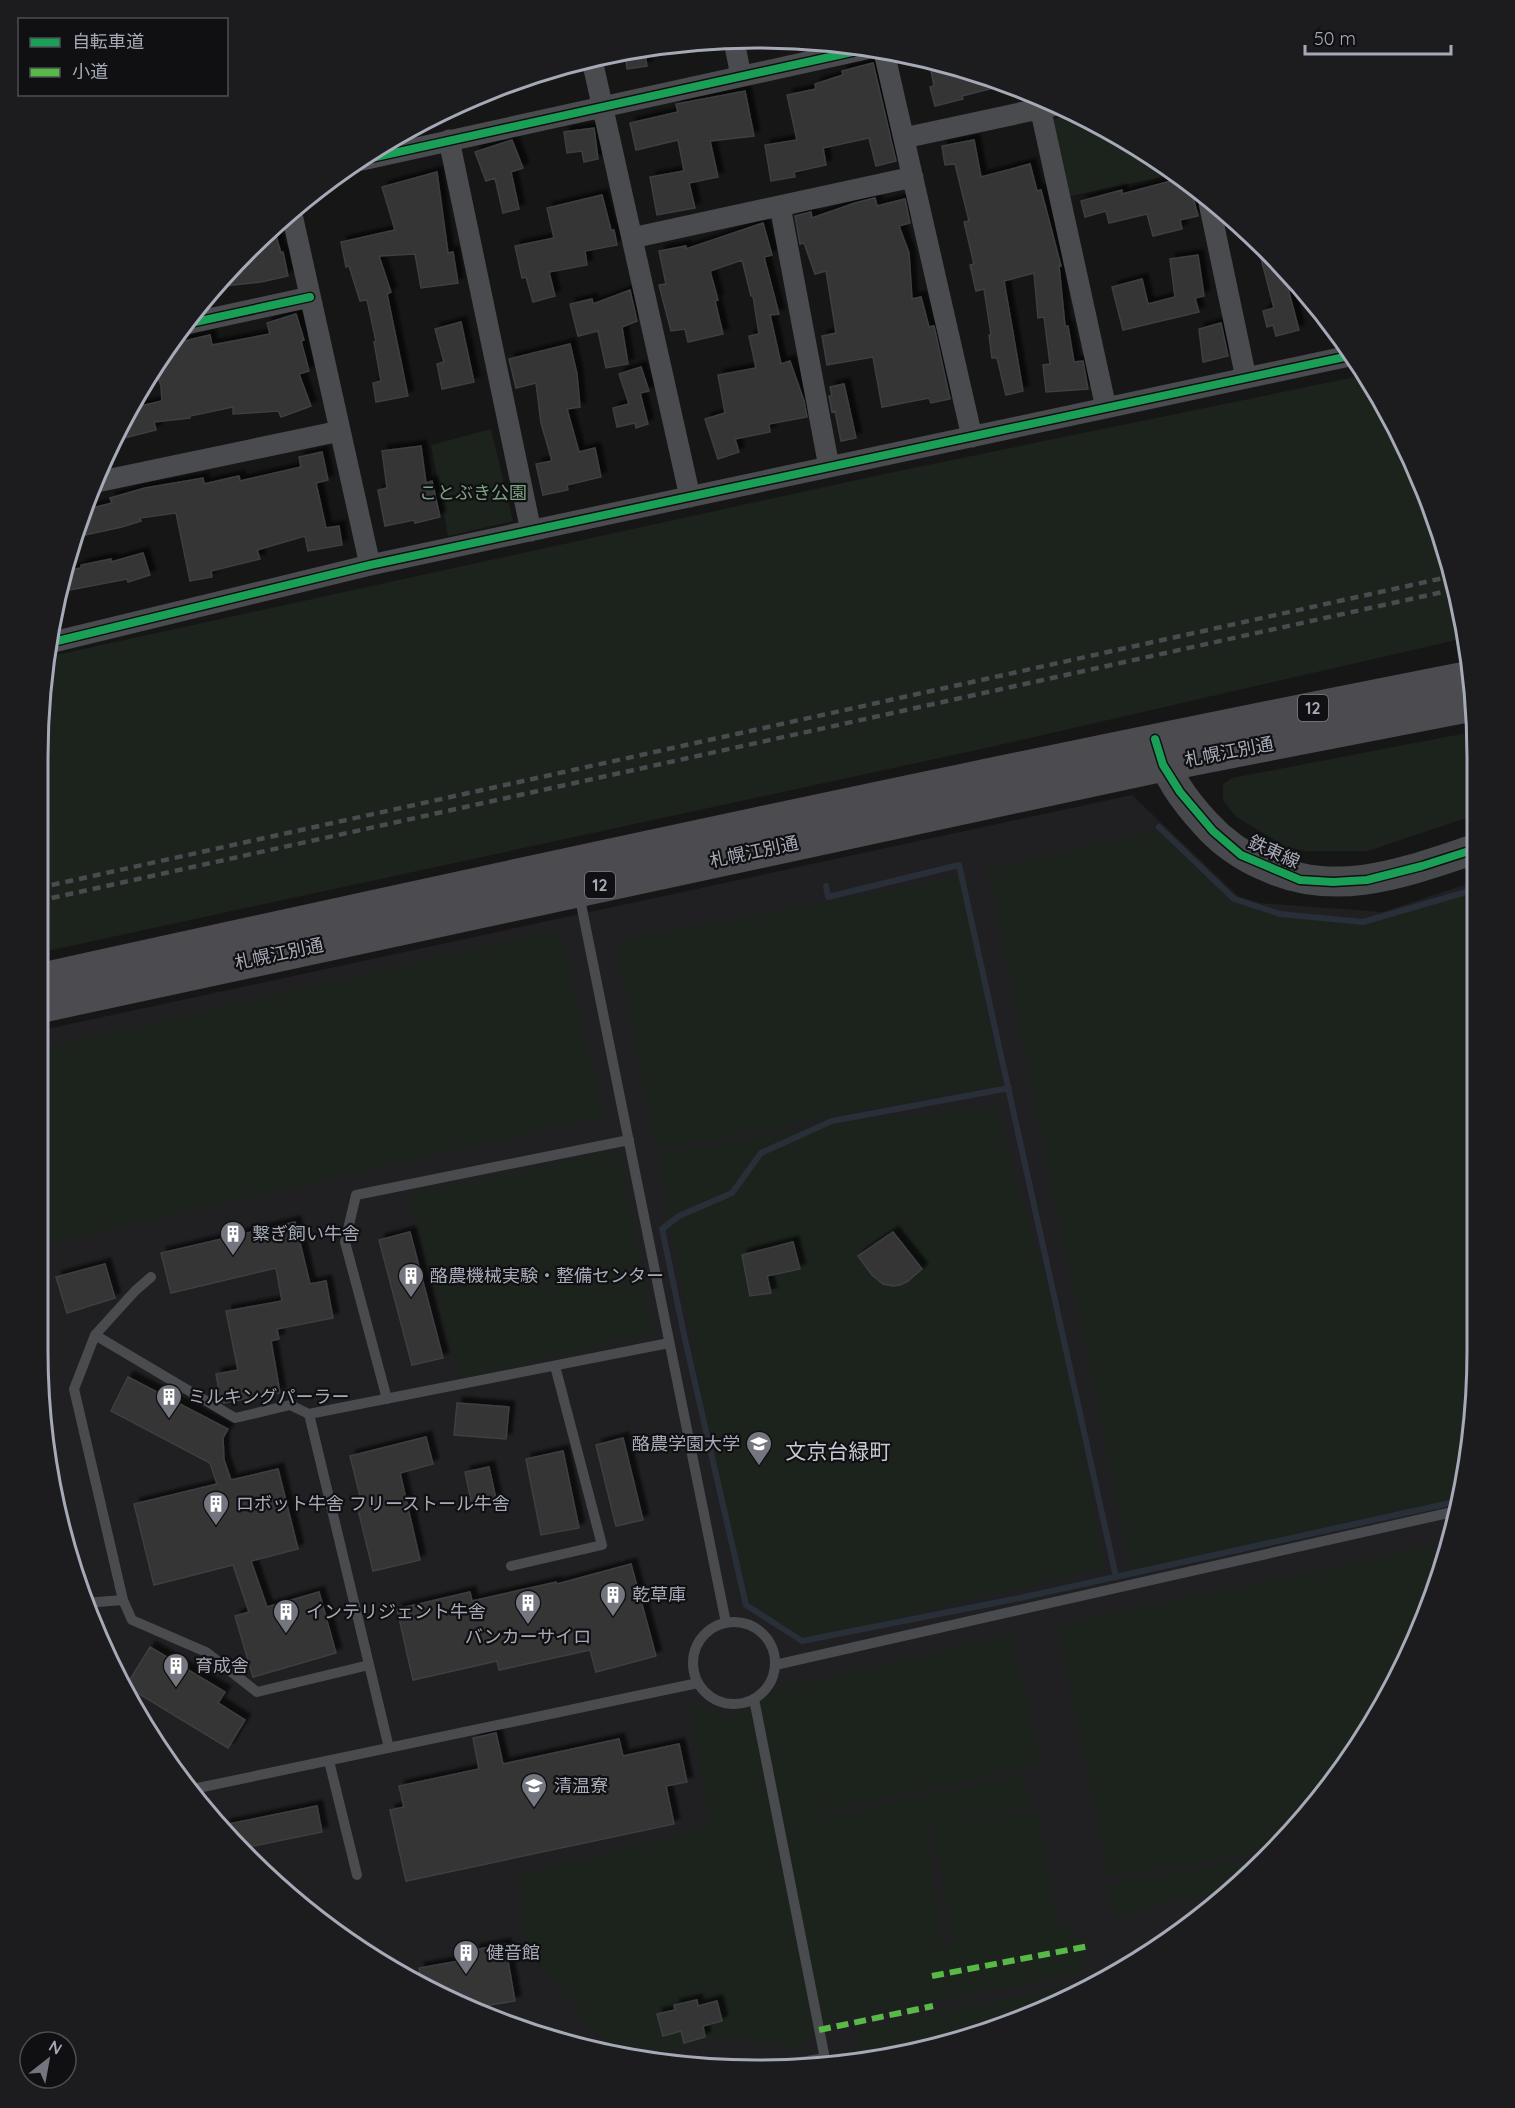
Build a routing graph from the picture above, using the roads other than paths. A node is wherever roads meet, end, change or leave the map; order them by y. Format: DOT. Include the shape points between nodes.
graph roads {
  1 [pos="736,49"];
  2 [pos="845,54"];
  3 [pos="886,60"];
  4 [pos="594,68"];
  5 [pos="741,76"];
  6 [pos="1036,105"];
  7 [pos="602,106"];
  8 [pos="1046,110"];
  9 [pos="904,138"];
  10 [pos="449,140"];
  11 [pos="384,155"];
  12 [pos="913,177"];
  13 [pos="780,206"];
  14 [pos="1211,213"];
  15 [pos="293,221"];
  16 [pos="632,238"];
  17 [pos="310,297"];
  18 [pos="199,321"];
  19 [pos="1343,357"];
  20 [pos="1246,378"];
  21 [pos="1106,408"];
  22 [pos="340,431"];
  23 [pos="972,437"];
  24 [pos="829,467"];
  25 [pos="105,480"];
  26 [pos="690,497"];
  27 [pos="531,531"];
  28 [pos="370,565"];
  29 [pos="58,641"];
  30 [pos="1462,679"];
  31 [pos="1465,706"];
  32 [pos="1159,752"];
  33 [pos="1467,852"];
  34 [pos="575,876"];
  35 [pos="48,978"];
  36 [pos="48,1005"];
  37 [pos="629,1140"];
  38 [pos="151,1277"];
  39 [pos="95,1335"];
  40 [pos="669,1343"];
  41 [pos="555,1366"];
  42 [pos="387,1399"];
  43 [pos="309,1414"];
  44 [pos="1448,1513"];
  45 [pos="511,1566"];
  46 [pos="123,1599"];
  47 [pos="95,1603"];
  48 [pos="726,1623"];
  49 [pos="369,1665"];
  50 [pos="775,1665"];
  51 [pos="698,1683"];
  52 [pos="754,1700"];
  53 [pos="389,1748"];
  54 [pos="329,1761"];
  55 [pos="200,1788"];
  56 [pos="357,1875"];
  57 [pos="825,2056"];
  1 -- 5 [label="street"];
  2 -- 5 [label="street"];
  3 -- 9 [label="street"];
  4 -- 7 [label="street"];
  5 -- 7 [label="street"];
  6 -- 9 [label="street"];
  7 -- 10 [label="street"];
  7 -- 16 [label="street"];
  8 -- 21 [label="street"];
  9 -- 12 [label="street"];
  10 -- 11 [label="street"];
  10 -- 27 [label="street"];
  12 -- 13 [label="street"];
  12 -- 23 [label="street"];
  13 -- 16 [label="street"];
  13 -- 24 [label="street"];
  14 -- 20 [label="street"];
  15 -- 17 [label="street"];
  16 -- 26 [label="street"];
  17 -- 18 [label="street"];
  17 -- 22 [label="street"];
  19 -- 20 [label="street"];
  20 -- 21 [label="street"];
  21 -- 23 [label="street"];
  22 -- 25 [label="street"];
  22 -- 28 [label="street"];
  23 -- 24 [label="street"];
  24 -- 26 [label="street"];
  26 -- 27 [label="street"];
  27 -- 28 [label="street"];
  28 -- 29 [label="street"];
  30 -- 32 [label="highway, 札幌江別通 / 12"];
  31 -- 32 [label="highway, 札幌江別通 / 12"];
  32 -- 33 [label="street, 鉄東線" via="1188,804 1213,831 1241,855 1300,880 1366,880"];
  32 -- 34 [label="highway, 札幌江別通 / 12"];
  34 -- 35 [label="highway, 札幌江別通 / 12"];
  34 -- 36 [label="highway, 札幌江別通 / 12"];
  34 -- 37 [label="lane"];
  37 -- 40 [label="lane"];
  37 -- 42 [label="lane" via="356,1195 345,1242"];
  38 -- 39 [label="lane"];
  39 -- 43 [label="lane" via="235,1418 290,1405"];
  39 -- 46 [label="lane" via="74,1389"];
  40 -- 41 [label="lane"];
  40 -- 48 [label="lane"];
  41 -- 42 [label="lane"];
  41 -- 45 [label="lane" via="602,1545"];
  42 -- 43 [label="lane"];
  43 -- 49 [label="lane"];
  44 -- 50 [label="lane"];
  46 -- 47 [label="lane"];
  46 -- 49 [label="lane" via="132,1620 206,1652 257,1692"];
  48 -- 50 [label="lane" via="750,1625 760,1632 774,1650"];
  48 -- 51 [label="lane" via="709,1631 697,1646 693,1671"];
  49 -- 53 [label="lane"];
  50 -- 52 [label="lane" via="765,1691"];
  51 -- 52 [label="lane" via="705,1693 722,1702 742,1704"];
  51 -- 53 [label="lane"];
  52 -- 57 [label="lane"];
  53 -- 54 [label="lane"];
  54 -- 55 [label="lane"];
  54 -- 56 [label="lane"];
}
